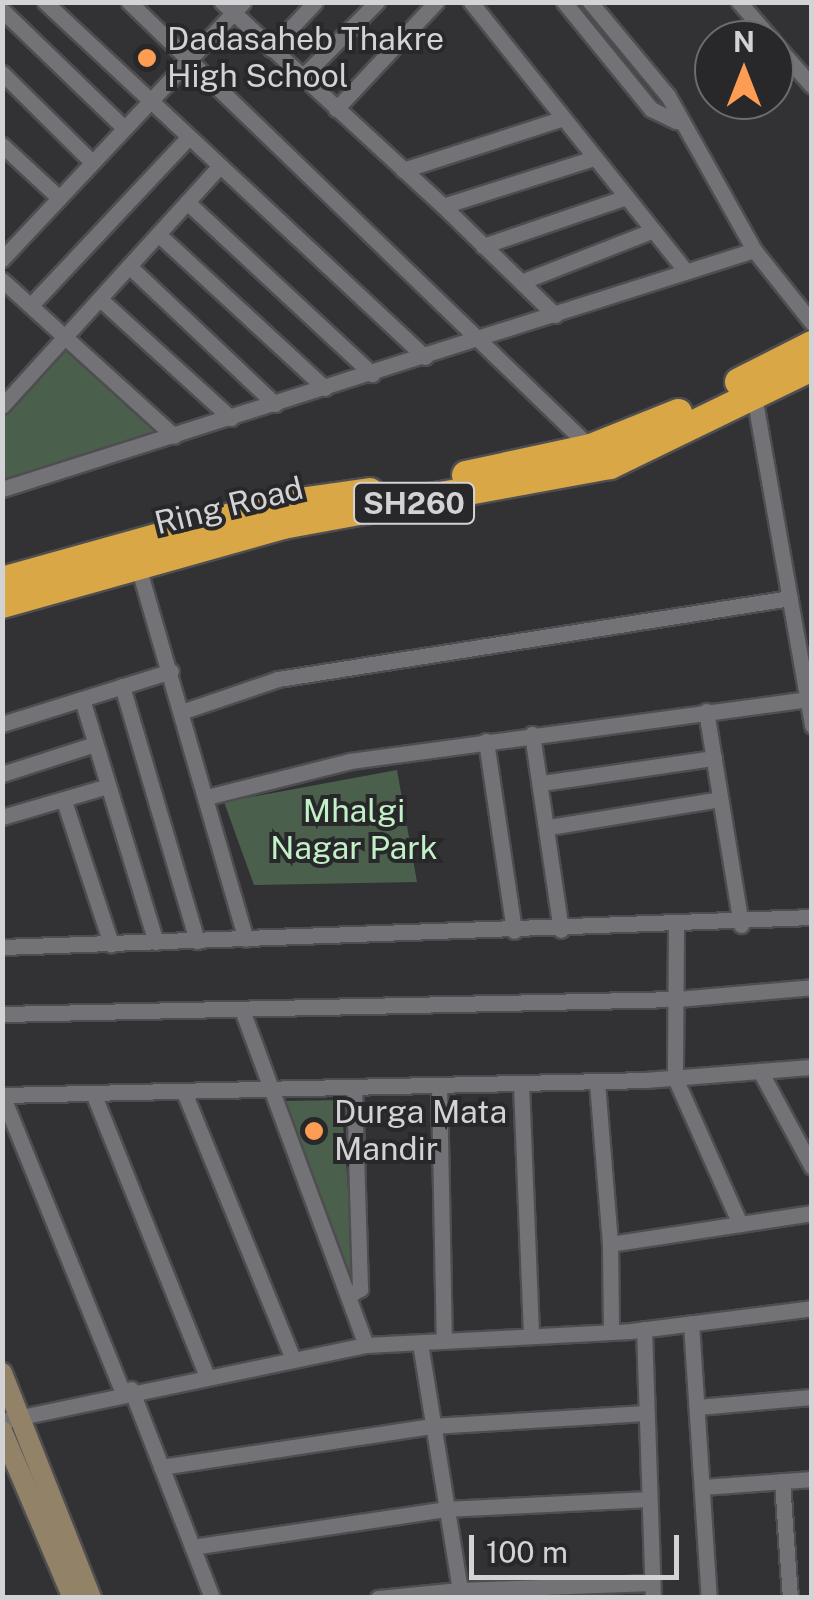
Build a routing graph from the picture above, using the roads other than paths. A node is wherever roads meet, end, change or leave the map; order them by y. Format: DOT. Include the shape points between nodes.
graph roads {
  1 [pos="46,2"];
  2 [pos="129,2"];
  3 [pos="315,2"];
  4 [pos="377,2"];
  5 [pos="436,2"];
  6 [pos="472,2"];
  7 [pos="564,2"];
  8 [pos="590,2"];
  9 [pos="232,6"];
  10 [pos="2,10"];
  11 [pos="614,32"];
  12 [pos="597,42"];
  13 [pos="271,48"];
  14 [pos="188,59"];
  15 [pos="794,65"];
  16 [pos="2,74"];
  17 [pos="302,77"];
  18 [pos="812,86"];
  19 [pos="147,102"];
  20 [pos="336,108"];
  21 [pos="561,119"];
  22 [pos="676,121"];
  23 [pos="124,128"];
  24 [pos="186,140"];
  25 [pos="2,145"];
  26 [pos="594,158"];
  27 [pos="92,162"];
  28 [pos="217,169"];
  29 [pos="403,170"];
  30 [pos="59,198"];
  31 [pos="623,198"];
  32 [pos="188,202"];
  33 [pos="443,206"];
  34 [pos="651,231"];
  35 [pos="158,234"];
  36 [pos="483,246"];
  37 [pos="754,250"];
  38 [pos="2,258"];
  39 [pos="130,266"];
  40 [pos="686,271"];
  41 [pos="2,280"];
  42 [pos="520,282"];
  43 [pos="100,299"];
  44 [pos="31,305"];
  45 [pos="555,315"];
  46 [pos="812,323"];
  47 [pos="65,337"];
  48 [pos="478,340"];
  49 [pos="812,345"];
  50 [pos="424,356"];
  51 [pos="812,367"];
  52 [pos="372,374"];
  53 [pos="751,386"];
  54 [pos="325,388"];
  55 [pos="275,404"];
  56 [pos="2,406"];
  57 [pos="230,418"];
  58 [pos="174,436"];
  59 [pos="601,456"];
  60 [pos="2,489"];
  61 [pos="138,566"];
  62 [pos="2,581"];
  63 [pos="790,598"];
  64 [pos="2,604"];
  65 [pos="172,672"];
  66 [pos="122,686"];
  67 [pos="807,698"];
  68 [pos="82,699"];
  69 [pos="184,711"];
  70 [pos="706,711"];
  71 [pos="2,724"];
  72 [pos="812,726"];
  73 [pos="532,734"];
  74 [pos="486,741"];
  75 [pos="95,744"];
  76 [pos="714,758"];
  77 [pos="2,774"];
  78 [pos="542,783"];
  79 [pos="108,786"];
  80 [pos="207,797"];
  81 [pos="720,799"];
  82 [pos="64,800"];
  83 [pos="2,817"];
  84 [pos="549,827"];
  85 [pos="812,916"];
  86 [pos="741,925"];
  87 [pos="676,927"];
  88 [pos="561,930"];
  89 [pos="514,932"];
  90 [pos="246,939"];
  91 [pos="197,941"];
  92 [pos="156,942"];
  93 [pos="111,944"];
  94 [pos="2,947"];
  95 [pos="812,987"];
  96 [pos="676,999"];
  97 [pos="242,1010"];
  98 [pos="2,1014"];
  99 [pos="812,1068"];
  100 [pos="760,1072"];
  101 [pos="675,1078"];
  102 [pos="597,1082"];
  103 [pos="520,1084"];
  104 [pos="439,1086"];
  105 [pos="354,1088"];
  106 [pos="269,1090"];
  107 [pos="184,1092"];
  108 [pos="93,1094"];
  109 [pos="2,1095"];
  110 [pos="812,1167"];
  111 [pos="812,1213"];
  112 [pos="740,1224"];
  113 [pos="610,1244"];
  114 [pos="349,1295"];
  115 [pos="812,1308"];
  116 [pos="692,1323"];
  117 [pos="644,1329"];
  118 [pos="611,1332"];
  119 [pos="530,1336"];
  120 [pos="444,1341"];
  121 [pos="420,1342"];
  122 [pos="366,1345"];
  123 [pos="293,1359"];
  124 [pos="2,1372"];
  125 [pos="207,1376"];
  126 [pos="127,1390"];
  127 [pos="812,1398"];
  128 [pos="697,1407"];
  129 [pos="646,1413"];
  130 [pos="11,1418"];
  131 [pos="431,1426"];
  132 [pos="2,1431"];
  133 [pos="162,1468"];
  134 [pos="812,1478"];
  135 [pos="782,1481"];
  136 [pos="702,1487"];
  137 [pos="649,1499"];
  138 [pos="445,1509"];
  139 [pos="192,1547"];
  140 [pos="652,1590"];
  141 [pos="460,1594"];
  142 [pos="73,1598"];
  143 [pos="91,1598"];
  144 [pos="212,1598"];
  145 [pos="378,1598"];
  146 [pos="709,1598"];
  147 [pos="790,1598"];
  1 -- 19 [label="street"];
  2 -- 14 [label="street"];
  3 -- 13 [label="street"];
  4 -- 17 [label="street"];
  5 -- 20 [label="street"];
  6 -- 21 [label="street"];
  7 -- 12 [label="street"];
  8 -- 11 [label="street"];
  9 -- 13 [label="street"];
  9 -- 14 [label="street"];
  10 -- 23 [label="street"];
  11 -- 12 [label="street"];
  11 -- 22 [label="street" via="668,96"];
  12 -- 22 [label="street" via="651,108"];
  13 -- 17 [label="street"];
  14 -- 19 [label="street"];
  14 -- 48 [label="street"];
  15 -- 18 [label="street"];
  16 -- 27 [label="street"];
  17 -- 20 [label="street"];
  19 -- 23 [label="street"];
  19 -- 24 [label="street"];
  20 -- 29 [label="street"];
  21 -- 26 [label="street"];
  21 -- 29 [label="street"];
  22 -- 37 [label="street"];
  23 -- 27 [label="street"];
  24 -- 28 [label="street"];
  24 -- 44 [label="street"];
  25 -- 30 [label="street"];
  26 -- 31 [label="street"];
  26 -- 33 [label="street"];
  27 -- 30 [label="street"];
  28 -- 32 [label="street"];
  28 -- 50 [label="street"];
  29 -- 33 [label="street"];
  30 -- 38 [label="street"];
  31 -- 34 [label="street"];
  31 -- 36 [label="street"];
  32 -- 35 [label="street"];
  32 -- 52 [label="street"];
  33 -- 36 [label="street"];
  34 -- 40 [label="street"];
  34 -- 42 [label="street"];
  35 -- 39 [label="street"];
  35 -- 54 [label="street"];
  36 -- 42 [label="street"];
  37 -- 40 [label="street"];
  37 -- 46 [label="street"];
  39 -- 43 [label="street"];
  39 -- 55 [label="street"];
  40 -- 45 [label="street"];
  41 -- 44 [label="street"];
  42 -- 45 [label="street"];
  43 -- 47 [label="street"];
  43 -- 57 [label="street"];
  44 -- 47 [label="street"];
  45 -- 48 [label="street"];
  47 -- 56 [label="street"];
  47 -- 58 [label="street"];
  48 -- 50 [label="street"];
  48 -- 59 [label="street"];
  49 -- 53 [label="highway, Ring Road / SH260"];
  50 -- 52 [label="street"];
  51 -- 53 [label="highway, Ring Road / SH260"];
  52 -- 54 [label="street"];
  53 -- 59 [label="highway, Ring Road / SH260"];
  53 -- 63 [label="street"];
  54 -- 55 [label="street"];
  55 -- 57 [label="street"];
  57 -- 58 [label="street"];
  58 -- 60 [label="street"];
  59 -- 61 [label="highway, Ring Road / SH260" via="283,525"];
  59 -- 62 [label="highway, Ring Road / SH260" via="272,506"];
  61 -- 64 [label="highway, Ring Road / SH260"];
  61 -- 65 [label="street"];
  63 -- 67 [label="street"];
  63 -- 69 [label="street" via="278,679"];
  65 -- 66 [label="street"];
  65 -- 69 [label="street"];
  66 -- 68 [label="street"];
  66 -- 91 [label="street"];
  67 -- 70 [label="street"];
  67 -- 72 [label="street"];
  68 -- 71 [label="street"];
  68 -- 75 [label="street"];
  69 -- 80 [label="street"];
  70 -- 73 [label="street"];
  70 -- 76 [label="street"];
  73 -- 74 [label="street"];
  73 -- 78 [label="street"];
  74 -- 80 [label="street"];
  74 -- 89 [label="street"];
  75 -- 77 [label="street"];
  75 -- 79 [label="street"];
  76 -- 78 [label="street"];
  76 -- 81 [label="street"];
  78 -- 84 [label="street"];
  79 -- 82 [label="street"];
  79 -- 92 [label="street"];
  80 -- 90 [label="street"];
  81 -- 84 [label="street"];
  81 -- 86 [label="street"];
  82 -- 83 [label="street"];
  82 -- 93 [label="street"];
  84 -- 88 [label="street"];
  85 -- 86 [label="street"];
  86 -- 87 [label="street"];
  87 -- 88 [label="street"];
  87 -- 96 [label="street"];
  88 -- 89 [label="street"];
  89 -- 90 [label="street"];
  90 -- 91 [label="street"];
  91 -- 92 [label="street"];
  92 -- 93 [label="street"];
  93 -- 94 [label="street"];
  95 -- 96 [label="street"];
  96 -- 97 [label="street"];
  96 -- 101 [label="street"];
  97 -- 98 [label="street"];
  97 -- 106 [label="street"];
  99 -- 100 [label="street"];
  100 -- 101 [label="street"];
  100 -- 110 [label="street"];
  101 -- 102 [label="street"];
  101 -- 112 [label="street"];
  102 -- 103 [label="street"];
  102 -- 113 [label="street"];
  103 -- 104 [label="street"];
  103 -- 119 [label="street"];
  104 -- 105 [label="street"];
  104 -- 120 [label="street"];
  105 -- 106 [label="street"];
  105 -- 114 [label="street" via="360,1289"];
  106 -- 107 [label="street"];
  106 -- 114 [label="street"];
  107 -- 108 [label="street"];
  107 -- 123 [label="street"];
  108 -- 109 [label="street"];
  108 -- 125 [label="street"];
  109 -- 126 [label="street"];
  111 -- 112 [label="street"];
  112 -- 113 [label="street"];
  113 -- 118 [label="street"];
  114 -- 122 [label="street"];
  115 -- 116 [label="street"];
  116 -- 117 [label="street"];
  116 -- 128 [label="street"];
  117 -- 118 [label="street"];
  117 -- 129 [label="street"];
  118 -- 119 [label="street"];
  119 -- 120 [label="street"];
  120 -- 121 [label="street"];
  121 -- 122 [label="street"];
  121 -- 131 [label="street"];
  122 -- 123 [label="street"];
  123 -- 125 [label="street"];
  124 -- 130 [label="main road"];
  125 -- 126 [label="street"];
  126 -- 130 [label="street"];
  126 -- 133 [label="street"];
  127 -- 128 [label="street"];
  128 -- 136 [label="street"];
  129 -- 131 [label="street"];
  129 -- 137 [label="street"];
  130 -- 143 [label="main road"];
  131 -- 133 [label="street"];
  131 -- 138 [label="street"];
  132 -- 142 [label="main road"];
  133 -- 139 [label="street"];
  134 -- 135 [label="street"];
  135 -- 136 [label="street"];
  135 -- 147 [label="street"];
  136 -- 146 [label="street"];
  137 -- 138 [label="street"];
  137 -- 140 [label="street"];
  138 -- 139 [label="street"];
  138 -- 141 [label="street"];
  139 -- 144 [label="street"];
  140 -- 141 [label="street"];
  141 -- 145 [label="street"];
}
